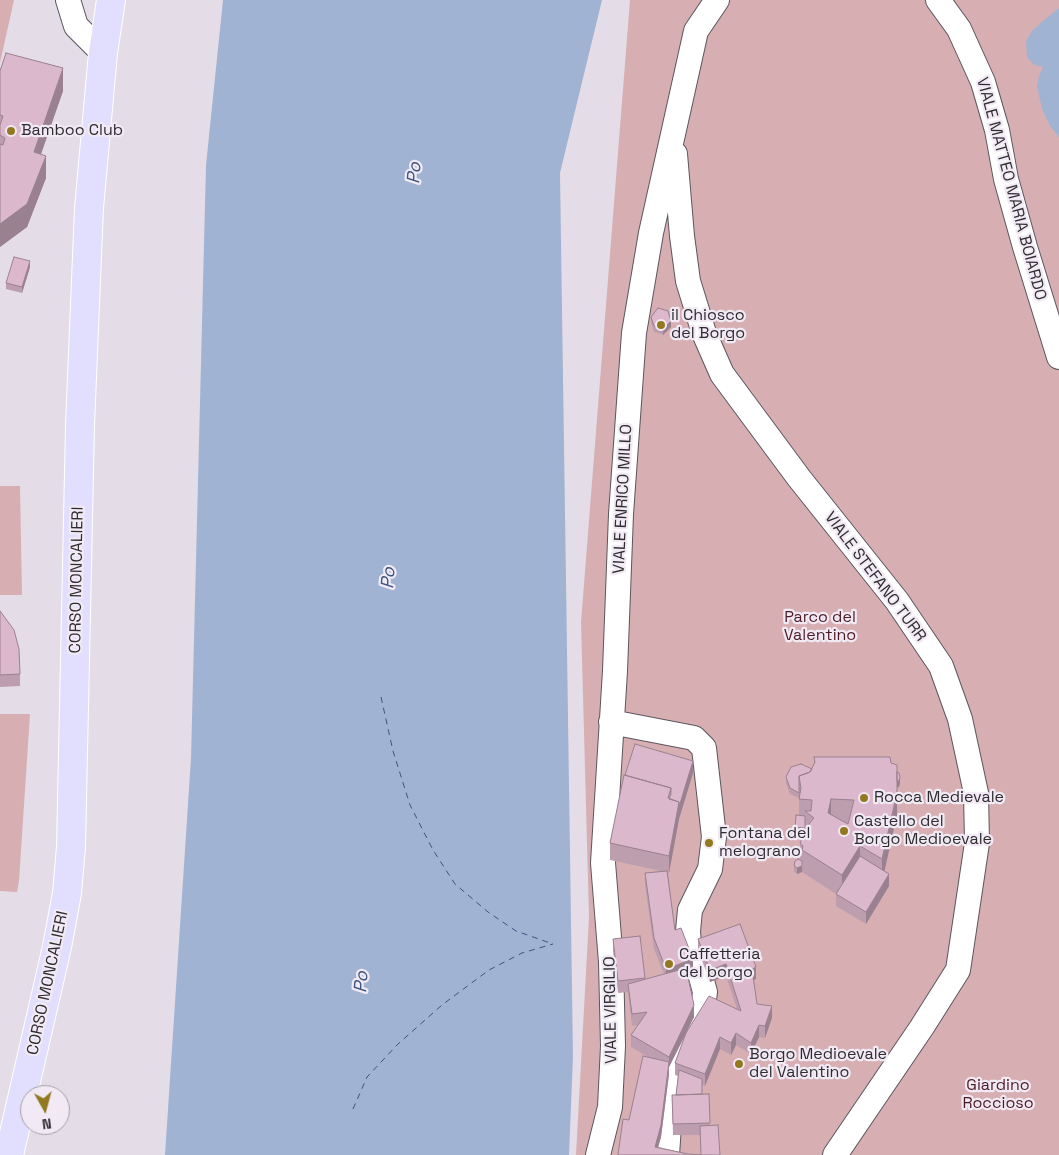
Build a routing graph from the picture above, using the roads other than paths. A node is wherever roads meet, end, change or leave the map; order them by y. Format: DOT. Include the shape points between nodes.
graph roads {
  1 [pos="68,0"];
  2 [pos="111,0"];
  3 [pos="717,0"];
  4 [pos="938,0"];
  5 [pos="103,53"];
  6 [pos="673,138"];
  7 [pos="1059,357"];
  8 [pos="612,722"];
  9 [pos="604,863"];
  10 [pos="9,1155"];
  11 [pos="598,1155"];
  12 [pos="666,1155"];
  13 [pos="835,1155"];
  1 -- 5 [label="street" via="76,26"];
  2 -- 5 [label="main road, CORSO MONCALIERI"];
  3 -- 6 [label="street, VIALE STEFANO TURR" via="696,31"];
  4 -- 7 [label="street, VIALE MATTEO MARIA BOIARDO" via="959,29 983,82 1022,239"];
  5 -- 10 [label="main road, CORSO MONCALIERI" via="89,208 80,425 71,847 57,947"];
  6 -- 8 [label="street, VIALE ENRICO MILLO" via="651,233 634,334 621,514"];
  6 -- 13 [label="street, VIALE STEFANO TURR" via="688,281 704,333 722,374 897,602 941,666 960,719 976,793 977,843 958,970"];
  8 -- 9 [label="street, VIALE ENRICO MILLO"];
  8 -- 12 [label="street" via="694,738 704,748 714,836 710,869 690,910 688,931 689,945 703,984 704,1000 673,1067"];
  9 -- 11 [label="street, VIALE VIRGILIO" via="613,1046 610,1107"];
}
